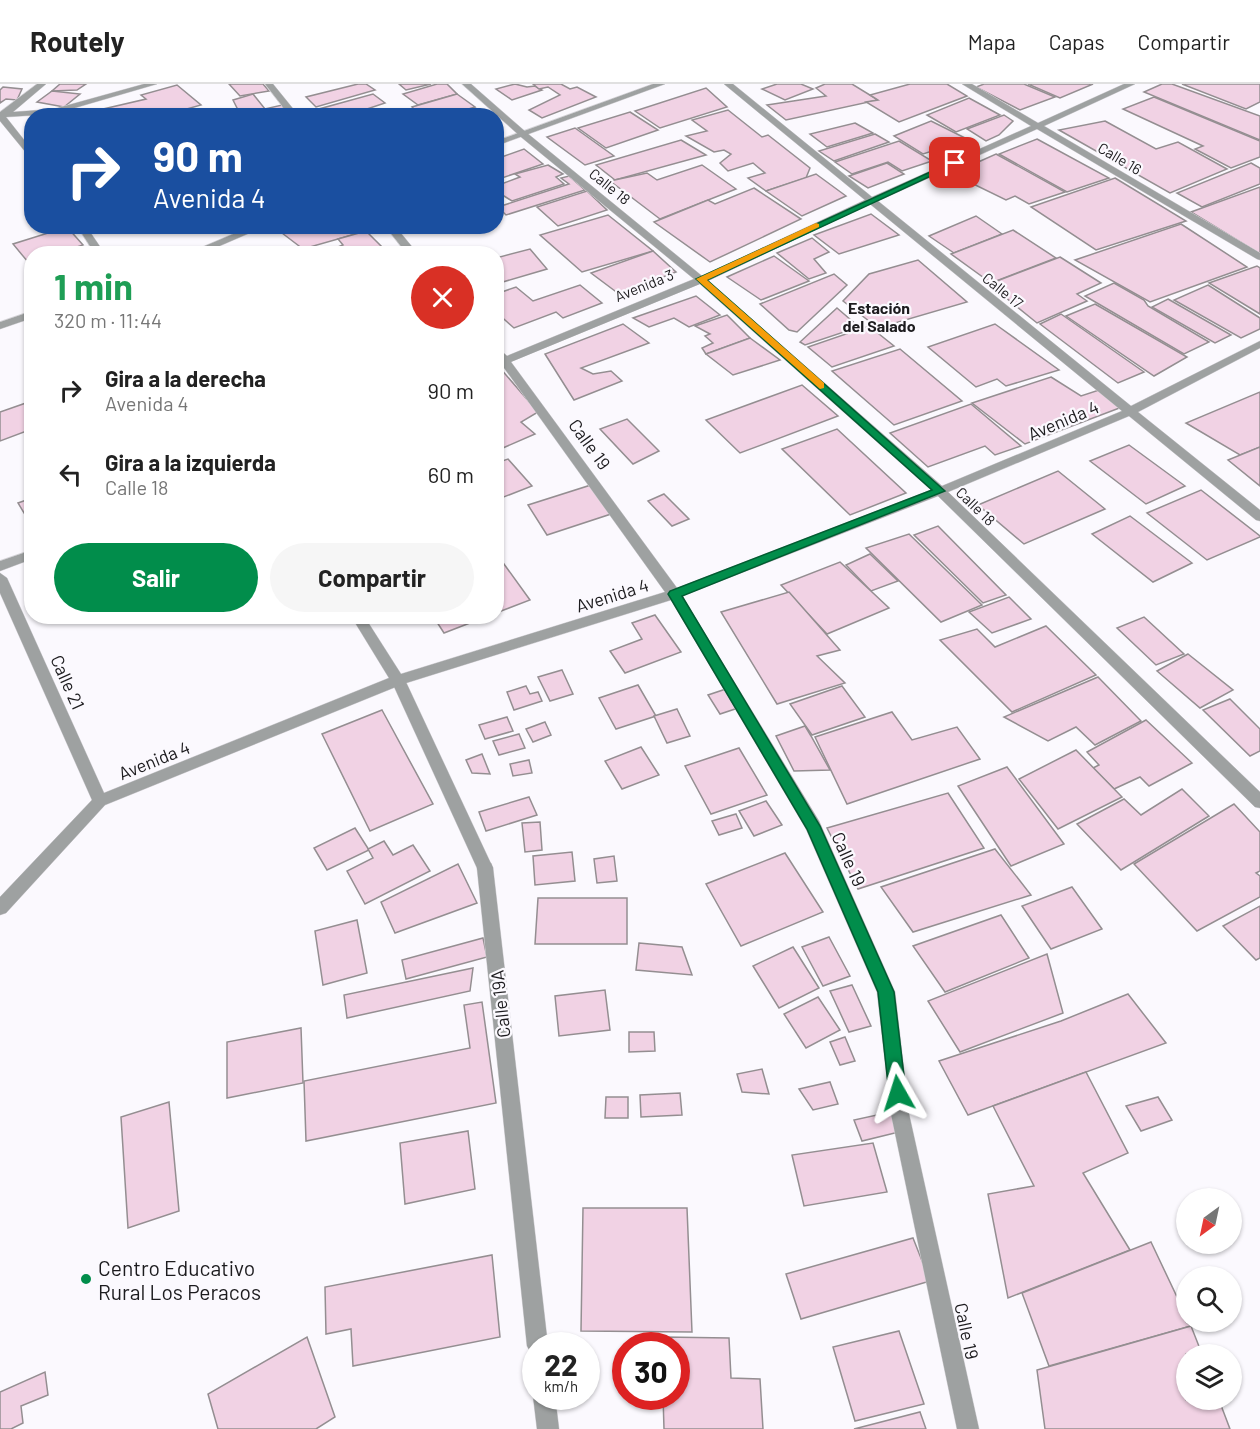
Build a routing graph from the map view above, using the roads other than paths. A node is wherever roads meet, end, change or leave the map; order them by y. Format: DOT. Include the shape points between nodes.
graph roads {
  1 [pos="42,84"];
  2 [pos="153,84"];
  3 [pos="269,84"];
  4 [pos="466,84"];
  5 [pos="661,84"];
  6 [pos="728,84"];
  7 [pos="966,84"];
  8 [pos="1131,84"];
  9 [pos="65,108"];
  10 [pos="289,108"];
  11 [pos="493,108"];
  12 [pos="24,114"];
  13 [pos="1,116"];
  14 [pos="504,117"];
  15 [pos="1040,126"];
  16 [pos="524,135"];
  17 [pos="504,141"];
  18 [pos="24,146"];
  19 [pos="870,201"];
  20 [pos="242,234"];
  21 [pos="396,234"];
  22 [pos="211,246"];
  23 [pos="406,246"];
  24 [pos="1260,257"];
  25 [pos="701,279"];
  26 [pos="24,317"];
  27 [pos="0,326"];
  28 [pos="1260,344"];
  29 [pos="504,356"];
  30 [pos="504,363"];
  31 [pos="1129,412"];
  32 [pos="940,491"];
  33 [pos="1260,517"];
  34 [pos="24,557"];
  35 [pos="0,566"];
  36 [pos="0,578"];
  37 [pos="674,594"];
  38 [pos="362,624"];
  39 [pos="398,680"];
  40 [pos="100,801"];
  41 [pos="1260,802"];
  42 [pos="0,908"];
  43 [pos="536,1332"];
  44 [pos="546,1410"];
  45 [pos="548,1429"];
  46 [pos="968,1429"];
  1 -- 13 [label="street"];
  2 -- 9 [label="street"];
  3 -- 10 [label="street"];
  4 -- 11 [label="street, Calle 18"];
  5 -- 16 [label="street"];
  6 -- 19 [label="street, Calle 17"];
  7 -- 15 [label="street, Calle 16"];
  8 -- 15 [label="street, Avenida 3"];
  12 -- 13 [label="street"];
  13 -- 18 [label="street"];
  14 -- 16 [label="street, Calle 18"];
  15 -- 19 [label="street, Avenida 3"];
  15 -- 24 [label="street, Calle 16"];
  16 -- 17 [label="street"];
  16 -- 25 [label="street, Calle 18"];
  19 -- 25 [label="street, Avenida 3"];
  19 -- 31 [label="street, Calle 17"];
  20 -- 22 [label="street"];
  21 -- 23 [label="street"];
  25 -- 29 [label="street, Avenida 3"];
  25 -- 32 [label="street, Calle 18"];
  26 -- 27 [label="street"];
  28 -- 31 [label="street, Avenida 4"];
  30 -- 37 [label="street, Calle 19"];
  31 -- 32 [label="street, Avenida 4"];
  31 -- 33 [label="street, Calle 17"];
  32 -- 37 [label="street, Avenida 4"];
  32 -- 41 [label="street, Calle 18"];
  34 -- 35 [label="street"];
  36 -- 40 [label="street, Calle 21"];
  37 -- 39 [label="street, Avenida 4"];
  37 -- 46 [label="street, Calle 19" via="813,826 886,992 900,1114"];
  38 -- 39 [label="street, Calle 19A"];
  39 -- 40 [label="street, Avenida 4"];
  39 -- 43 [label="street, Calle 19A" via="485,868"];
  40 -- 42 [label="street, Avenida 4"];
  44 -- 45 [label="street"];
}
